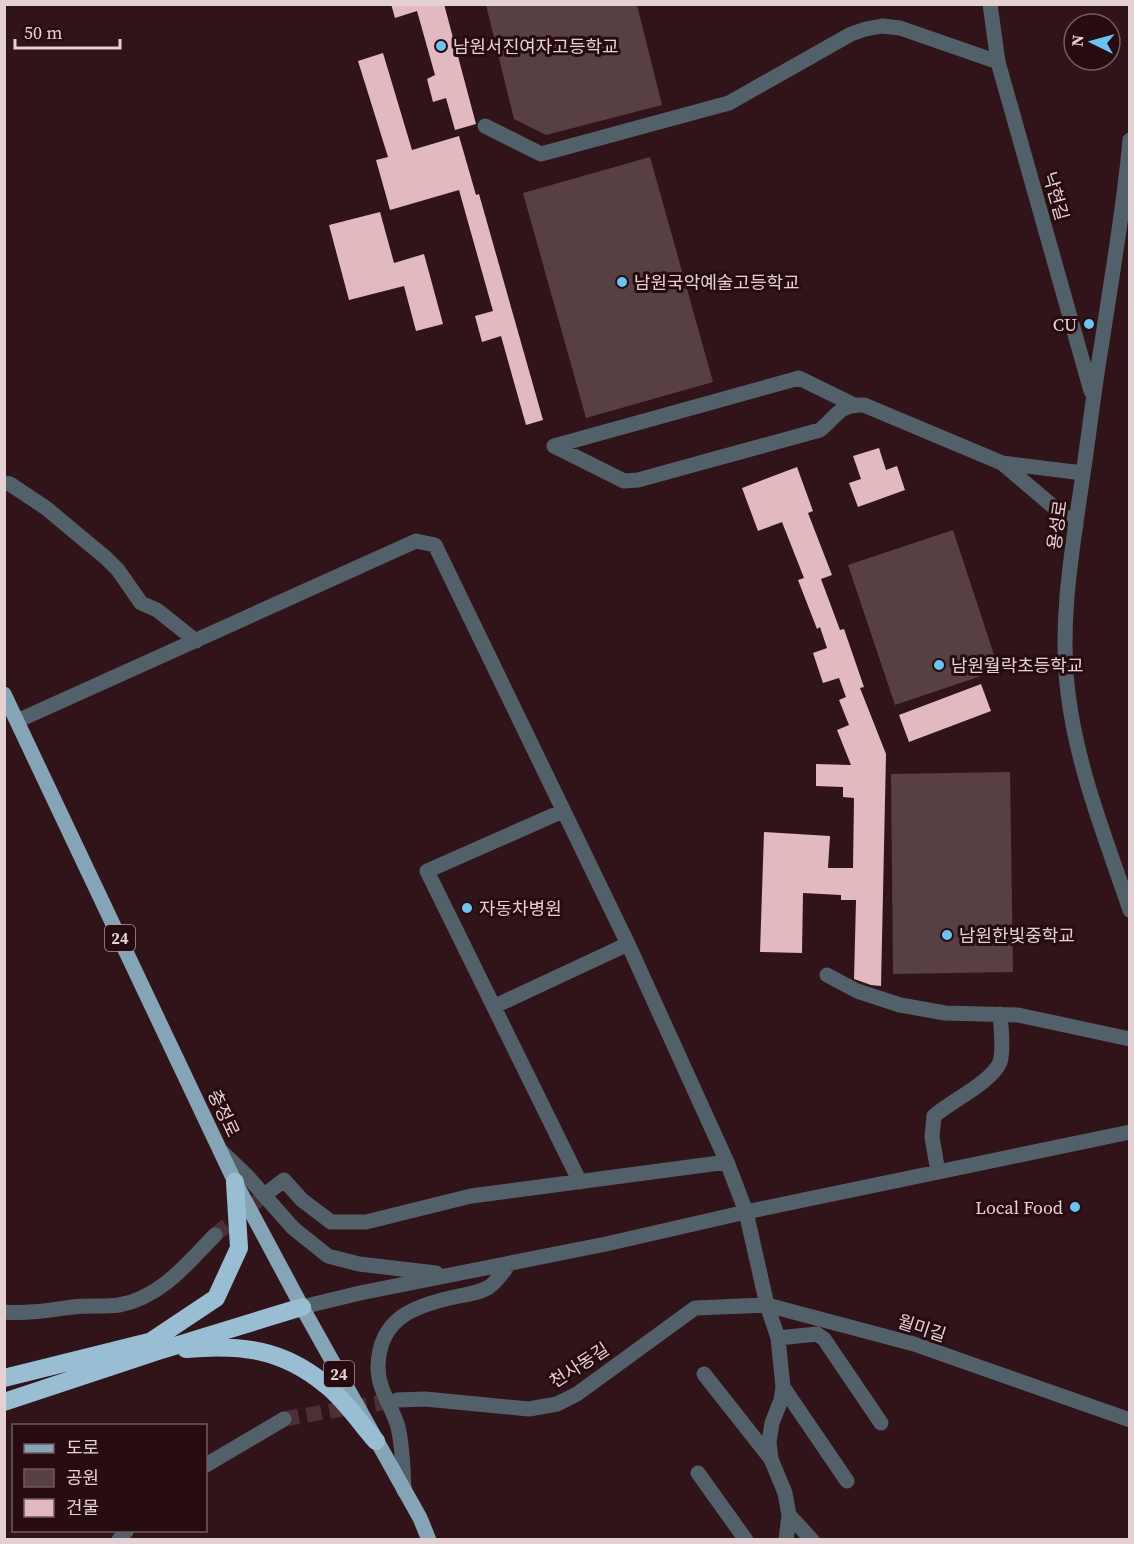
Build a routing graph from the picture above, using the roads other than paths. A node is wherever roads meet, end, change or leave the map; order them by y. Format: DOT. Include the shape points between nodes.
graph roads {
  1 [pos="990,4"];
  2 [pos="998,62"];
  3 [pos="485,126"];
  4 [pos="1130,140"];
  5 [pos="1093,396"];
  6 [pos="852,404"];
  7 [pos="1002,463"];
  8 [pos="1083,473"];
  9 [pos="4,483"];
  10 [pos="1076,526"];
  11 [pos="196,641"];
  12 [pos="4,694"];
  13 [pos="17,721"];
  14 [pos="563,811"];
  15 [pos="1130,910"];
  16 [pos="628,944"];
  17 [pos="827,975"];
  18 [pos="495,1006"];
  19 [pos="1000,1014"];
  20 [pos="1130,1039"];
  21 [pos="1130,1132"];
  22 [pos="221,1151"];
  23 [pos="727,1162"];
  24 [pos="938,1172"];
  25 [pos="235,1182"];
  26 [pos="579,1182"];
  27 [pos="271,1190"];
  28 [pos="746,1212"];
  29 [pos="215,1235"];
  30 [pos="510,1263"];
  31 [pos="454,1274"];
  32 [pos="767,1305"];
  33 [pos="302,1307"];
  34 [pos="695,1308"];
  35 [pos="4,1312"];
  36 [pos="777,1338"];
  37 [pos="154,1346"];
  38 [pos="704,1374"];
  39 [pos="4,1378"];
  40 [pos="783,1387"];
  41 [pos="397,1400"];
  42 [pos="4,1402"];
  43 [pos="284,1419"];
  44 [pos="1130,1420"];
  45 [pos="881,1423"];
  46 [pos="376,1441"];
  47 [pos="771,1459"];
  48 [pos="207,1464"];
  49 [pos="698,1473"];
  50 [pos="847,1481"];
  51 [pos="404,1491"];
  52 [pos="789,1515"];
  53 [pos="429,1539"];
  54 [pos="746,1539"];
  55 [pos="786,1539"];
  56 [pos="812,1539"];
  1 -- 2 [label="street, 낙현길"];
  2 -- 3 [label="street" via="900,28 882,26 851,34 729,103 541,154"];
  2 -- 5 [label="street, 낙현길"];
  4 -- 5 [label="street, 용성로"];
  5 -- 8 [label="street, 용성로"];
  6 -- 6 [label="street" via="799,378 554,446 624,481 638,480 820,430 841,408"];
  6 -- 7 [label="street" via="864,405"];
  7 -- 8 [label="street"];
  7 -- 10 [label="street"];
  8 -- 10 [label="street, 용성로"];
  9 -- 11 [label="street" via="46,508 118,570 141,603 157,610"];
  10 -- 15 [label="street, 용성로" via="1067,595 1068,692 1077,749"];
  11 -- 13 [label="street"];
  11 -- 14 [label="street" via="416,541 435,545"];
  12 -- 13 [label="main road, 충정로 / 24"];
  13 -- 22 [label="main road, 충정로 / 24"];
  14 -- 16 [label="street"];
  14 -- 18 [label="street" via="427,871"];
  16 -- 18 [label="street"];
  16 -- 23 [label="street"];
  17 -- 19 [label="street" via="857,991 900,1005 945,1013"];
  18 -- 26 [label="street"];
  19 -- 20 [label="street"];
  19 -- 24 [label="street" via="1000,1062 984,1081 934,1116 932,1137"];
  21 -- 24 [label="street"];
  22 -- 25 [label="main road, 충정로 / 24"];
  22 -- 31 [label="street" via="293,1228 328,1256 359,1264"];
  23 -- 26 [label="street"];
  23 -- 28 [label="street"];
  24 -- 28 [label="street"];
  25 -- 33 [label="main road, 충정로 / 24"];
  25 -- 37 [label="highway" via="239,1248 216,1298"];
  26 -- 27 [label="street" via="471,1196 366,1222 331,1222 284,1180"];
  28 -- 30 [label="street"];
  28 -- 32 [label="street"];
  29 -- 35 [label="street" via="170,1281 133,1301 99,1308"];
  30 -- 31 [label="street"];
  30 -- 51 [label="street" via="489,1287 413,1308 393,1324 382,1343 379,1380 397,1425"];
  31 -- 33 [label="street"];
  32 -- 34 [label="street, 월미길"];
  32 -- 36 [label="street"];
  32 -- 44 [label="street, 월미길" via="914,1344"];
  33 -- 37 [label="highway"];
  33 -- 46 [label="main road, 충정로 / 24"];
  34 -- 41 [label="street, 천사동길" via="577,1394 557,1404 529,1409"];
  36 -- 40 [label="street"];
  36 -- 45 [label="street" via="817,1334 824,1339"];
  37 -- 39 [label="highway"];
  37 -- 42 [label="highway"];
  37 -- 46 [label="highway" via="273,1353 327,1386"];
  38 -- 47 [label="street"];
  40 -- 47 [label="street" via="772,1423"];
  40 -- 50 [label="street"];
  43 -- 48 [label="street"];
  46 -- 51 [label="main road, 충정로 / 24"];
  47 -- 52 [label="street"];
  49 -- 54 [label="street"];
  51 -- 53 [label="main road, 충정로 / 24"];
  52 -- 55 [label="street"];
  52 -- 56 [label="street"];
}
